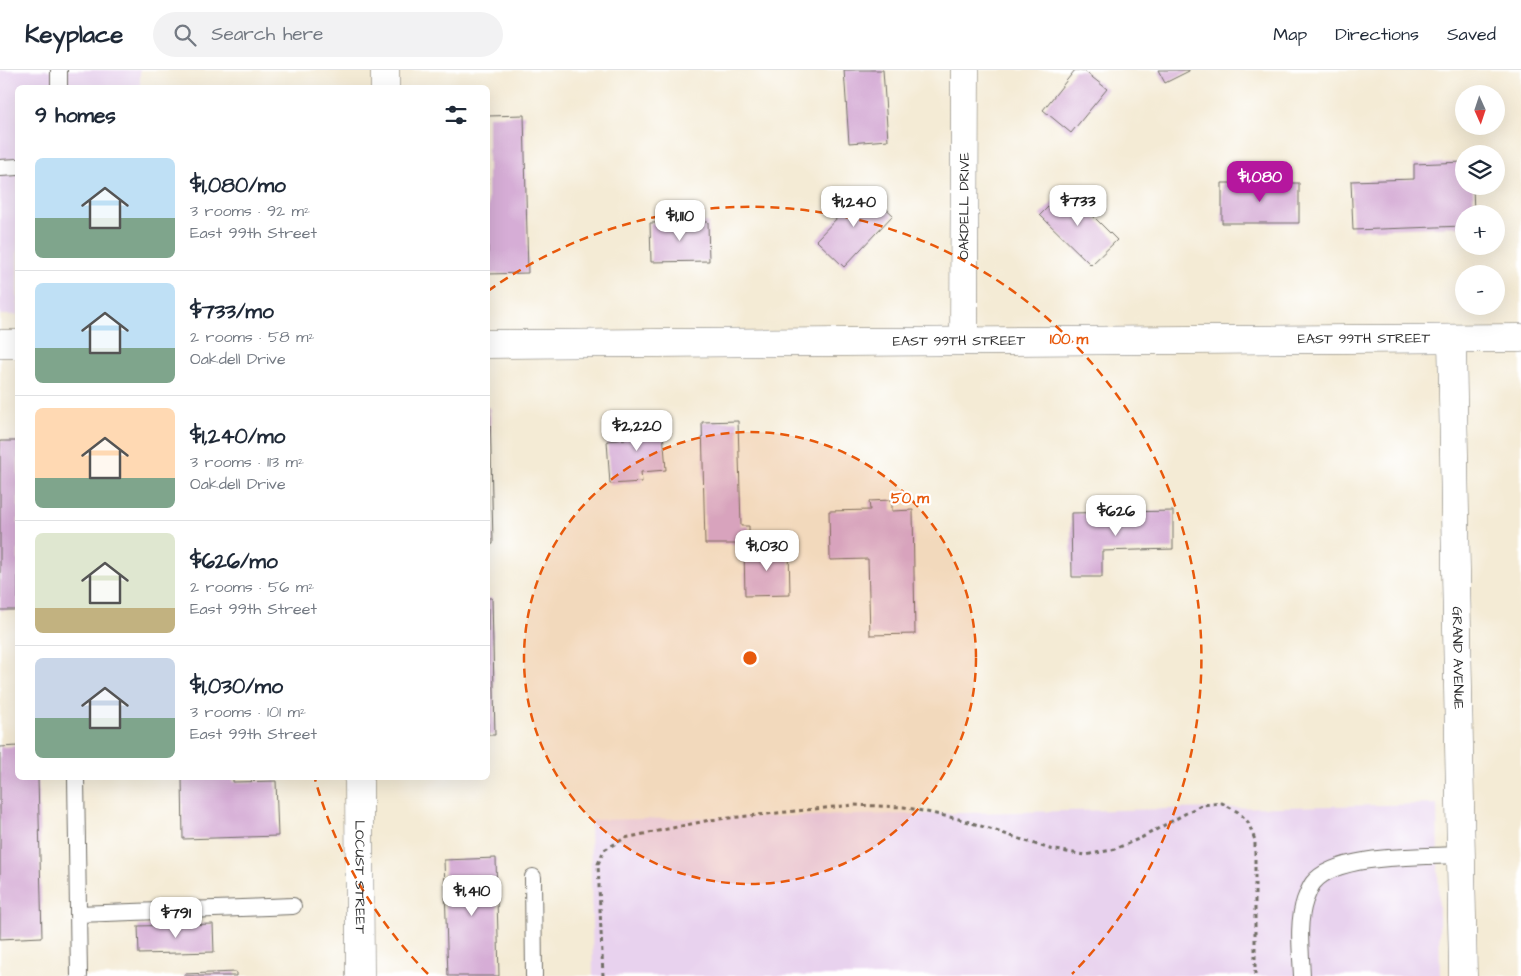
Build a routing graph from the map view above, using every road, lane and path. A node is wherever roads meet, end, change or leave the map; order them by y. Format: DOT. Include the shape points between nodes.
graph roads {
  1 [pos="59,70"];
  2 [pos="385,70"];
  3 [pos="965,70"];
  4 [pos="59,85"];
  5 [pos="385,85"];
  6 [pos="15,167"];
  7 [pos="0,168"];
  8 [pos="1521,338"];
  9 [pos="1452,339"];
  10 [pos="964,341"];
  11 [pos="0,344"];
  12 [pos="15,344"];
  13 [pos="490,344"];
  14 [pos="76,780"];
  15 [pos="359,780"];
  16 [pos="1460,855"];
  17 [pos="534,877"];
  18 [pos="293,906"];
  19 [pos="78,914"];
  20 [pos="79,976"];
  21 [pos="360,976"];
  22 [pos="534,976"];
  23 [pos="603,976"];
  24 [pos="1255,976"];
  25 [pos="1302,976"];
  26 [pos="1462,976"];
  1 -- 4 [label="lane"];
  2 -- 5 [label="street"];
  3 -- 10 [label="street, OAKDELL DRIVE"];
  6 -- 7 [label="lane"];
  8 -- 9 [label="street, EAST 99TH STREET"];
  9 -- 10 [label="street, EAST 99TH STREET"];
  9 -- 16 [label="street, GRAND AVENUE"];
  10 -- 13 [label="street, EAST 99TH STREET"];
  11 -- 12 [label="street"];
  14 -- 19 [label="lane"];
  15 -- 21 [label="street, LOCUST STREET"];
  16 -- 25 [label="lane" via="1351,862 1314,882 1302,915"];
  16 -- 26 [label="street, GRAND AVENUE"];
  17 -- 22 [label="lane"];
  18 -- 19 [label="lane"];
  19 -- 20 [label="lane"];
  23 -- 24 [label="path" via="598,864 604,850 626,838 710,820 853,805 896,807 963,820 1050,848 1085,855 1112,850 1201,806 1222,803 1248,822 1255,840"];
}
